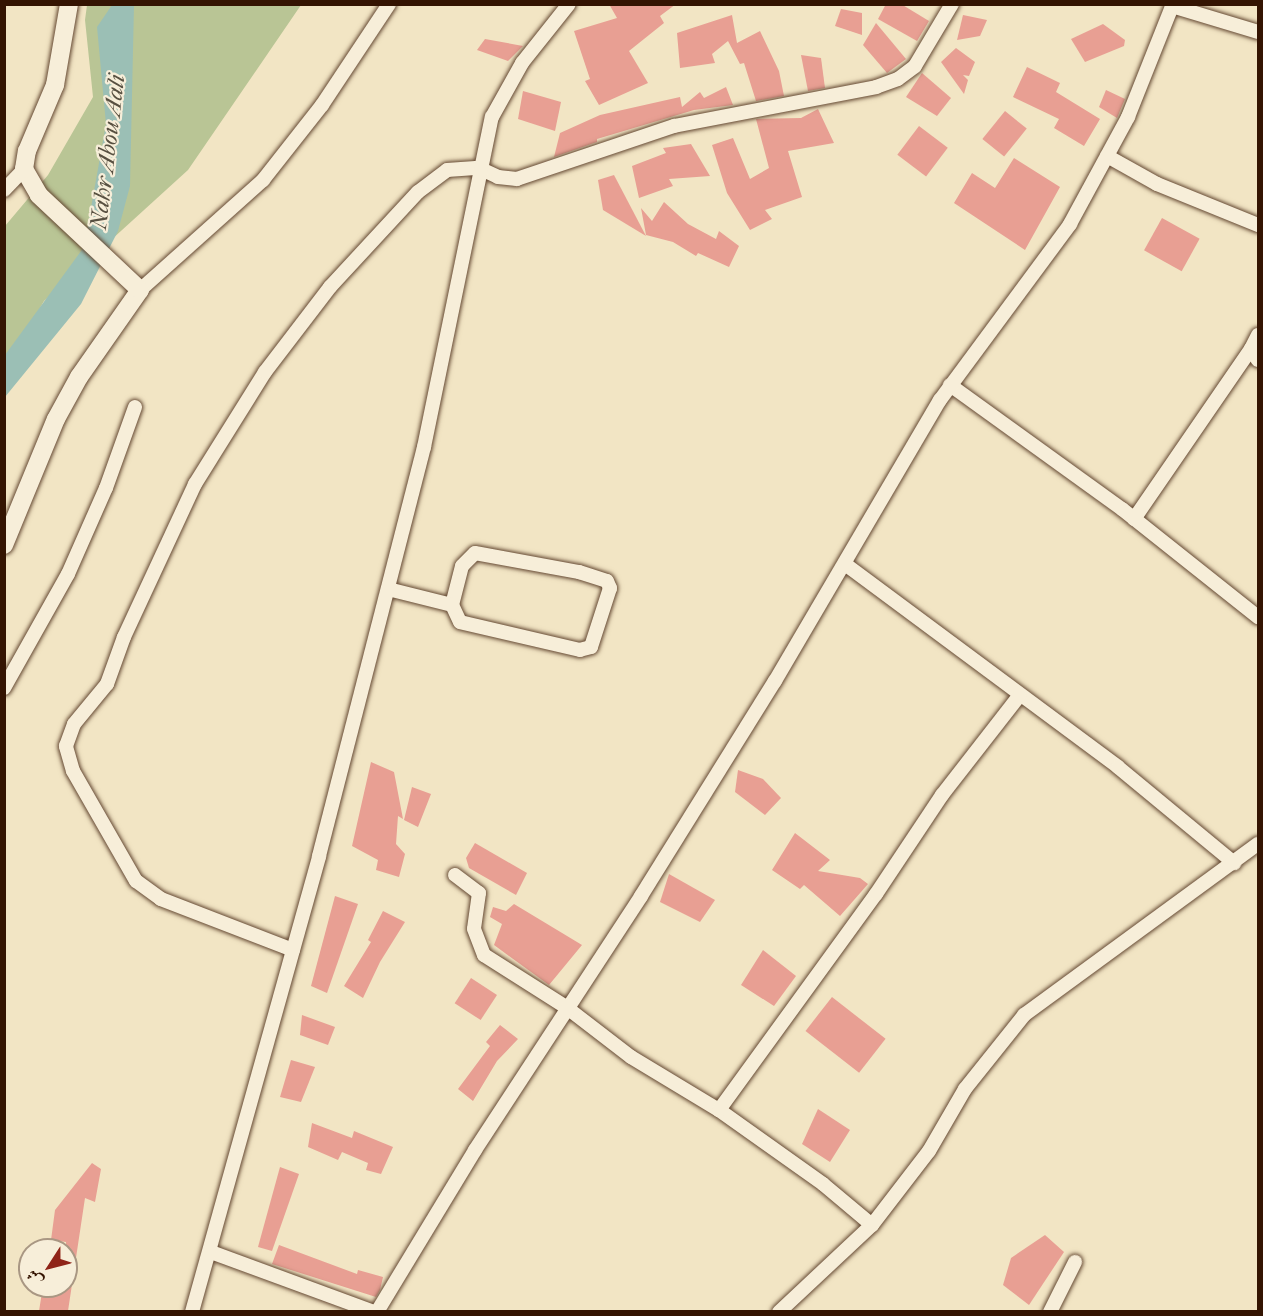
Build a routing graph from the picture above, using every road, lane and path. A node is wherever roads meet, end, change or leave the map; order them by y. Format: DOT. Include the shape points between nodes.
graph roads {
  1 [pos="69,4"];
  2 [pos="389,4"];
  3 [pos="569,4"];
  4 [pos="952,4"];
  5 [pos="1172,5"];
  6 [pos="1258,32"];
  7 [pos="1107,156"];
  8 [pos="479,168"];
  9 [pos="24,169"];
  10 [pos="4,190"];
  11 [pos="1258,225"];
  12 [pos="140,290"];
  13 [pos="1258,335"];
  14 [pos="1255,354"];
  15 [pos="950,385"];
  16 [pos="135,407"];
  17 [pos="1134,519"];
  18 [pos="4,545"];
  19 [pos="845,564"];
  20 [pos="388,589"];
  21 [pos="452,605"];
  22 [pos="1258,617"];
  23 [pos="4,688"];
  24 [pos="1019,696"];
  25 [pos="1258,844"];
  26 [pos="1234,863"];
  27 [pos="455,875"];
  28 [pos="293,950"];
  29 [pos="566,1007"];
  30 [pos="719,1110"];
  31 [pos="872,1225"];
  32 [pos="211,1252"];
  33 [pos="1075,1262"];
  34 [pos="192,1311"];
  35 [pos="376,1311"];
  36 [pos="779,1311"];
  37 [pos="1050,1311"];
  1 -- 9 [label="street" via="55,85 27,151"];
  2 -- 12 [label="street" via="322,105 263,180"];
  3 -- 8 [label="street" via="545,32 499,101"];
  4 -- 8 [label="street" via="915,66 898,80 674,126 517,179 498,177"];
  5 -- 6 [label="street"];
  5 -- 7 [label="street" via="1128,117"];
  7 -- 11 [label="street" via="1157,184"];
  7 -- 15 [label="street" via="1058,243"];
  8 -- 20 [label="street" via="424,447"];
  8 -- 28 [label="street" via="447,170 418,192 330,287 265,372 195,484 124,636 107,684 74,724 66,746 73,771 128,869 142,886 192,913"];
  9 -- 10 [label="street"];
  9 -- 12 [label="street" via="39,195"];
  12 -- 18 [label="street" via="79,376 56,419"];
  13 -- 14 [label="street"];
  14 -- 17 [label="street"];
  15 -- 17 [label="street"];
  15 -- 19 [label="street"];
  16 -- 23 [label="street" via="106,488 68,574"];
  17 -- 22 [label="street"];
  19 -- 24 [label="street"];
  19 -- 29 [label="street" via="653,877"];
  20 -- 21 [label="street"];
  20 -- 28 [label="street"];
  21 -- 21 [label="street" via="462,566 475,553 579,572 601,578 610,588 591,646 580,650 460,622"];
  24 -- 26 [label="street" via="1118,767"];
  24 -- 30 [label="street" via="942,795 876,894"];
  25 -- 26 [label="street"];
  26 -- 31 [label="street" via="1024,1015 965,1089 929,1150"];
  27 -- 29 [label="street" via="479,893 474,929 484,955"];
  28 -- 32 [label="street"];
  29 -- 30 [label="street" via="631,1057"];
  29 -- 35 [label="street"];
  30 -- 31 [label="street" via="823,1184"];
  31 -- 36 [label="street"];
  32 -- 34 [label="street"];
  32 -- 35 [label="street"];
  33 -- 37 [label="street"];
}
